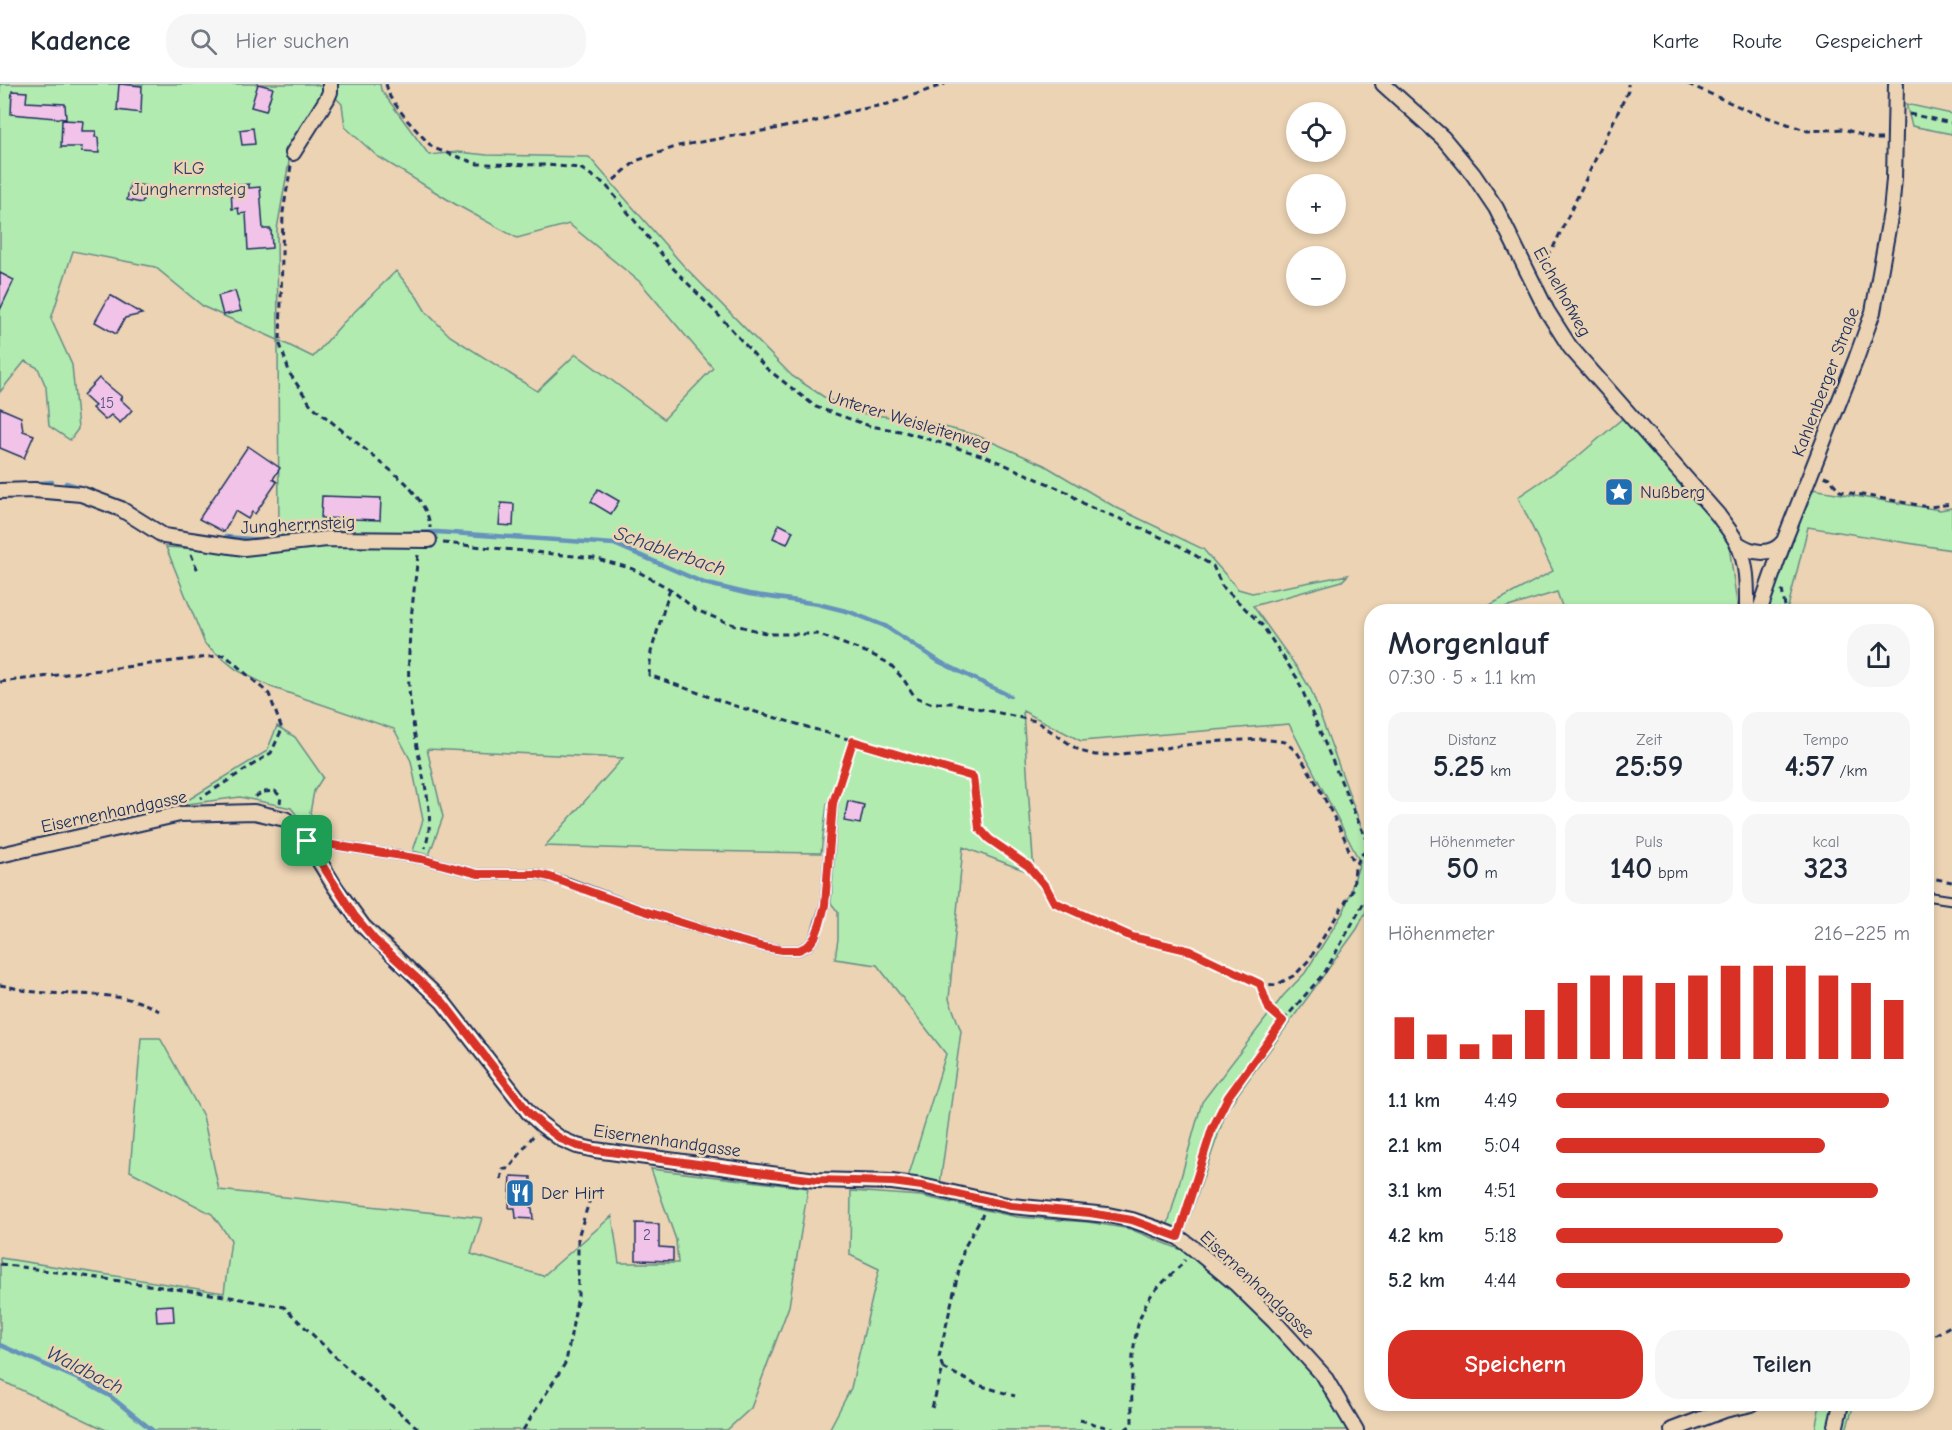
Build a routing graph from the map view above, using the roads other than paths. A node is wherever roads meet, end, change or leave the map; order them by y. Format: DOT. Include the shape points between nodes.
graph roads {
  1 [pos="330,84"];
  2 [pos="1383,84"];
  3 [pos="1896,84"];
  4 [pos="294,153"];
  5 [pos="0,491"];
  6 [pos="429,540"];
  7 [pos="1784,541"];
  8 [pos="1737,543"];
  9 [pos="1747,604"];
  10 [pos="1763,604"];
  11 [pos="833,803"];
  12 [pos="307,841"];
  13 [pos="0,855"];
  14 [pos="1934,897"];
  15 [pos="1952,900"];
  16 [pos="1722,1411"];
  17 [pos="1839,1411"];
  18 [pos="1356,1430"];
  19 [pos="1672,1430"];
  20 [pos="1835,1430"];
  1 -- 4 [label="street" via="327,99"];
  2 -- 8 [label="street, Eichelhofweg" via="1443,138 1473,174 1496,208 1547,311 1570,347 1718,515"];
  3 -- 7 [label="street, Kahlenberger Straße" via="1891,212 1873,312"];
  5 -- 6 [label="street, Jungherrnsteig" via="81,494 121,509 164,536 244,548 327,539"];
  7 -- 8 [label="street" via="1774,550 1760,552"];
  7 -- 10 [label="street, Kahlenberger Straße"];
  8 -- 9 [label="street, Eichelhofweg" via="1745,572"];
  11 -- 12 [label="lane" via="825,905 815,937 799,950 764,947 730,938 550,877 478,874 421,859"];
  12 -- 13 [label="street, Eisernenhandgasse" via="292,824 278,816 234,811 180,814"];
  12 -- 18 [label="street, Eisernenhandgasse" via="363,926 443,1002 516,1097 561,1139 595,1150 816,1180 922,1186 1028,1209 1090,1213 1155,1227 1178,1237 1235,1283 1314,1362"];
  14 -- 15 [label="lane"];
  16 -- 19 [label="street"];
  17 -- 20 [label="street"];
}
